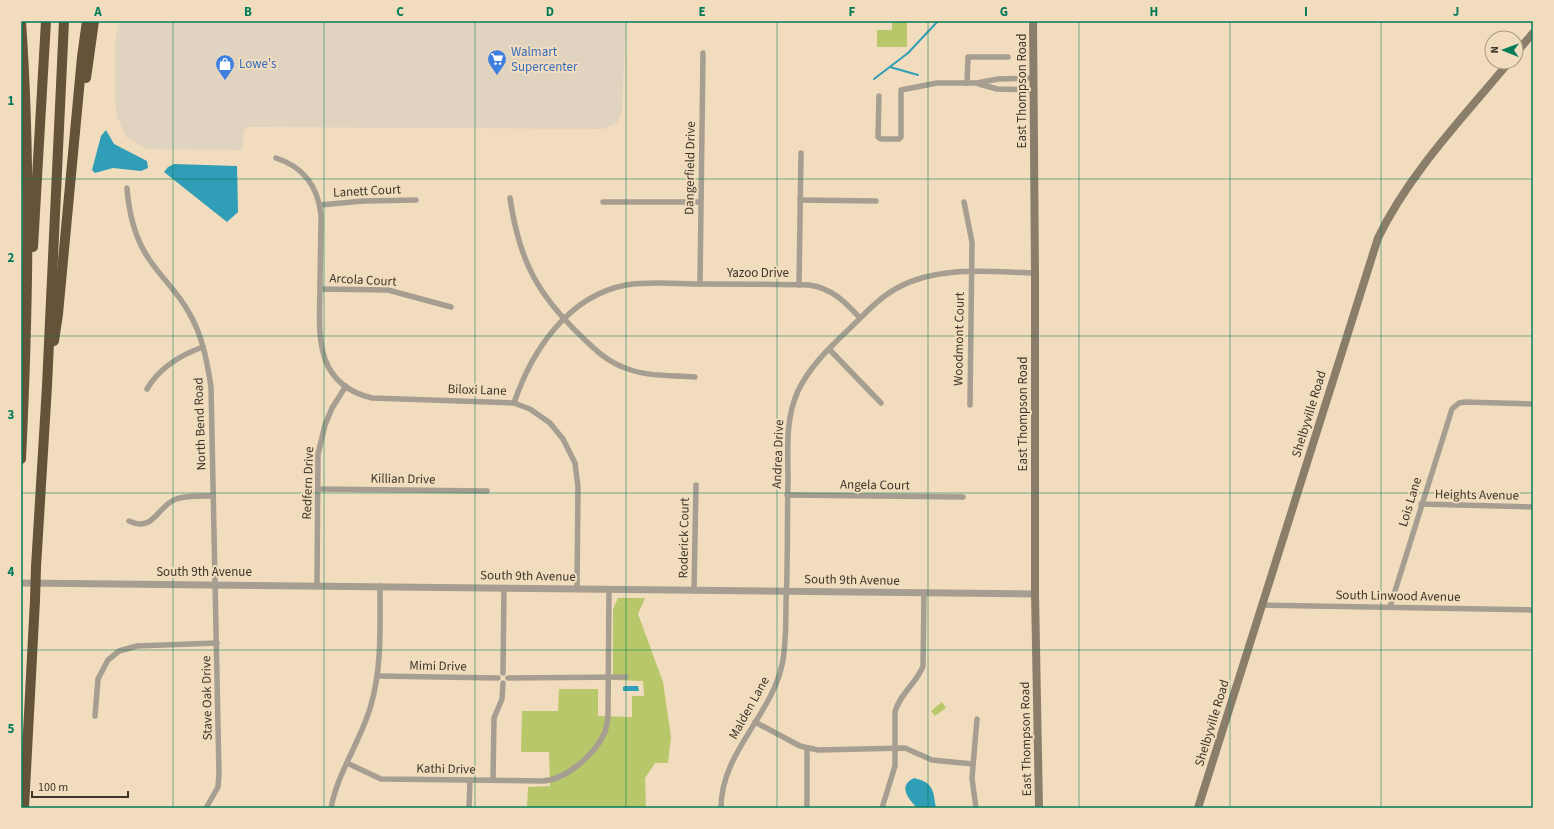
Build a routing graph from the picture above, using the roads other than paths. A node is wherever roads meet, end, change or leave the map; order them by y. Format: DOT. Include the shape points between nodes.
graph roads {
  1 [pos="21,21"];
  2 [pos="46,21"];
  3 [pos="64,21"];
  4 [pos="87,21"];
  5 [pos="94,21"];
  6 [pos="1033,21"];
  7 [pos="1533,33"];
  8 [pos="1524,44"];
  9 [pos="703,53"];
  10 [pos="1008,57"];
  11 [pos="1502,70"];
  12 [pos="1033,78"];
  13 [pos="966,83"];
  14 [pos="977,83"];
  15 [pos="1033,90"];
  16 [pos="879,96"];
  17 [pos="76,131"];
  18 [pos="801,153"];
  19 [pos="276,158"];
  20 [pos="127,188"];
  21 [pos="510,198"];
  22 [pos="416,200"];
  23 [pos="800,200"];
  24 [pos="876,201"];
  25 [pos="603,202"];
  26 [pos="700,202"];
  27 [pos="964,202"];
  28 [pos="320,205"];
  29 [pos="971,273"];
  30 [pos="1036,273"];
  31 [pos="700,284"];
  32 [pos="799,285"];
  33 [pos="320,289"];
  34 [pos="451,307"];
  35 [pos="860,318"];
  36 [pos="564,319"];
  37 [pos="26,327"];
  38 [pos="203,347"];
  39 [pos="829,349"];
  40 [pos="695,377"];
  41 [pos="47,386"];
  42 [pos="346,386"];
  43 [pos="146,389"];
  44 [pos="514,403"];
  45 [pos="881,403"];
  46 [pos="1533,404"];
  47 [pos="970,405"];
  48 [pos="21,459"];
  49 [pos="696,485"];
  50 [pos="318,489"];
  51 [pos="487,491"];
  52 [pos="787,495"];
  53 [pos="213,496"];
  54 [pos="963,497"];
  55 [pos="1421,504"];
  56 [pos="1533,507"];
  57 [pos="129,521"];
  58 [pos="21,583"];
  59 [pos="214,584"];
  60 [pos="317,585"];
  61 [pos="380,586"];
  62 [pos="504,588"];
  63 [pos="577,589"];
  64 [pos="609,590"];
  65 [pos="694,590"];
  66 [pos="787,592"];
  67 [pos="924,593"];
  68 [pos="1035,594"];
  69 [pos="1262,605"];
  70 [pos="1390,607"];
  71 [pos="1533,610"];
  72 [pos="217,643"];
  73 [pos="503,673"];
  74 [pos="378,676"];
  75 [pos="626,677"];
  76 [pos="498,678"];
  77 [pos="508,678"];
  78 [pos="608,678"];
  79 [pos="503,683"];
  80 [pos="95,716"];
  81 [pos="977,719"];
  82 [pos="755,722"];
  83 [pos="896,748"];
  84 [pos="807,749"];
  85 [pos="347,763"];
  86 [pos="973,764"];
  87 [pos="470,780"];
  88 [pos="493,780"];
  89 [pos="24,808"];
  90 [pos="206,808"];
  91 [pos="331,808"];
  92 [pos="469,808"];
  93 [pos="721,808"];
  94 [pos="807,808"];
  95 [pos="882,808"];
  96 [pos="976,808"];
  97 [pos="1039,808"];
  98 [pos="1198,808"];
  1 -- 37 [label="highway" via="27,170"];
  2 -- 37 [label="highway"];
  3 -- 41 [label="highway"];
  4 -- 17 [label="highway"];
  5 -- 17 [label="highway"];
  6 -- 12 [label="main road, East Thompson Road"];
  7 -- 8 [label="main road"];
  9 -- 26 [label="street, Dangerfield Drive"];
  10 -- 13 [label="street" via="968,57"];
  11 -- 69 [label="main road, Shelbyville Road" via="1408,186 1383,228 1372,255"];
  12 -- 14 [label="street" via="998,79"];
  12 -- 15 [label="main road, East Thompson Road"];
  13 -- 14 [label="street"];
  13 -- 16 [label="street" via="937,83 901,90 899,139 879,138"];
  14 -- 15 [label="street" via="997,89"];
  15 -- 30 [label="main road, East Thompson Road"];
  17 -- 41 [label="highway" via="58,314"];
  18 -- 23 [label="street"];
  19 -- 28 [label="street" via="290,163 304,174 316,191"];
  20 -- 38 [label="street, North Bend Road" via="130,216 139,241 151,261 184,303"];
  21 -- 36 [label="street" via="518,242 529,270 546,298"];
  22 -- 28 [label="street, Lanett Court"];
  23 -- 24 [label="street"];
  23 -- 32 [label="street"];
  25 -- 26 [label="street"];
  26 -- 31 [label="street, Dangerfield Drive"];
  27 -- 29 [label="street, Woodmont Court" via="972,242"];
  28 -- 33 [label="street"];
  29 -- 30 [label="street"];
  29 -- 35 [label="street" via="931,275 908,282 880,299"];
  29 -- 47 [label="street, Woodmont Court"];
  30 -- 68 [label="main road, East Thompson Road"];
  31 -- 32 [label="street, Yazoo Drive"];
  31 -- 36 [label="street, Yazoo Drive" via="646,283 613,288 589,299"];
  32 -- 35 [label="street, Yazoo Drive" via="815,286 832,292"];
  33 -- 34 [label="street, Arcola Court" via="388,290"];
  33 -- 42 [label="street" via="320,345 329,367"];
  35 -- 39 [label="street, Andrea Drive"];
  36 -- 40 [label="street" via="592,347 616,364 644,373"];
  36 -- 44 [label="street, Yazoo Drive" via="536,354 524,375"];
  37 -- 48 [label="highway"];
  38 -- 43 [label="street" via="184,354 166,366"];
  38 -- 53 [label="street, North Bend Road" via="212,399"];
  39 -- 45 [label="street"];
  39 -- 52 [label="street, Andrea Drive" via="809,372 793,404 788,436"];
  41 -- 89 [label="highway, bridge"];
  42 -- 44 [label="street, Biloxi Lane" via="359,394 380,399"];
  42 -- 50 [label="street, Redfern Drive" via="332,408 323,430 318,454"];
  44 -- 63 [label="street, Biloxi Lane" via="530,409 550,423 563,439 574,463 578,487"];
  46 -- 55 [label="street, Lois Lane" via="1465,402 1455,406 1449,414"];
  49 -- 65 [label="street, Roderick Court"];
  50 -- 51 [label="street, Killian Drive"];
  50 -- 60 [label="street, Redfern Drive"];
  52 -- 54 [label="street, Angela Court"];
  52 -- 66 [label="street, Andrea Drive"];
  53 -- 57 [label="street" via="185,496 166,504 152,520 144,524"];
  53 -- 59 [label="street, North Bend Road"];
  55 -- 56 [label="street, Heights Avenue"];
  55 -- 70 [label="street, Lois Lane"];
  58 -- 59 [label="street, South 9th Avenue"];
  59 -- 60 [label="street, South 9th Avenue"];
  59 -- 72 [label="street, Stave Oak Drive"];
  60 -- 61 [label="street, South 9th Avenue"];
  61 -- 62 [label="street, South 9th Avenue"];
  61 -- 74 [label="street"];
  62 -- 63 [label="street, South 9th Avenue"];
  62 -- 73 [label="street"];
  63 -- 64 [label="street, South 9th Avenue"];
  64 -- 65 [label="street, South 9th Avenue"];
  64 -- 78 [label="street"];
  65 -- 66 [label="street, South 9th Avenue"];
  66 -- 67 [label="street, South 9th Avenue"];
  66 -- 82 [label="street, Malden Lane" via="781,671"];
  67 -- 68 [label="street, South 9th Avenue"];
  67 -- 83 [label="street" via="923,666 897,705"];
  68 -- 97 [label="main road, East Thompson Road"];
  69 -- 70 [label="street, South Linwood Avenue"];
  69 -- 98 [label="main road, Shelbyville Road"];
  70 -- 71 [label="street, South Linwood Avenue"];
  72 -- 80 [label="street" via="137,646 119,651 108,660 99,674"];
  72 -- 90 [label="street, Stave Oak Drive" via="220,774 218,787"];
  73 -- 76 [label="street"];
  73 -- 77 [label="street"];
  74 -- 76 [label="street, Mimi Drive"];
  74 -- 85 [label="street" via="371,706"];
  75 -- 78 [label="street"];
  76 -- 79 [label="street" via="499,682"];
  77 -- 78 [label="street"];
  77 -- 79 [label="street"];
  78 -- 88 [label="street, Kathi Drive" via="608,716 602,738 572,770 560,778 548,780"];
  79 -- 88 [label="street" via="502,699 494,718"];
  81 -- 86 [label="street"];
  82 -- 84 [label="street"];
  82 -- 93 [label="street, Malden Lane" via="728,769 721,792"];
  83 -- 84 [label="street"];
  83 -- 86 [label="street" via="908,749 932,760"];
  83 -- 95 [label="street" via="894,775"];
  84 -- 94 [label="street"];
  85 -- 87 [label="street, Kathi Drive" via="381,779"];
  85 -- 91 [label="street" via="334,793"];
  86 -- 96 [label="street"];
  87 -- 88 [label="street, Kathi Drive"];
  87 -- 92 [label="street"];
}
